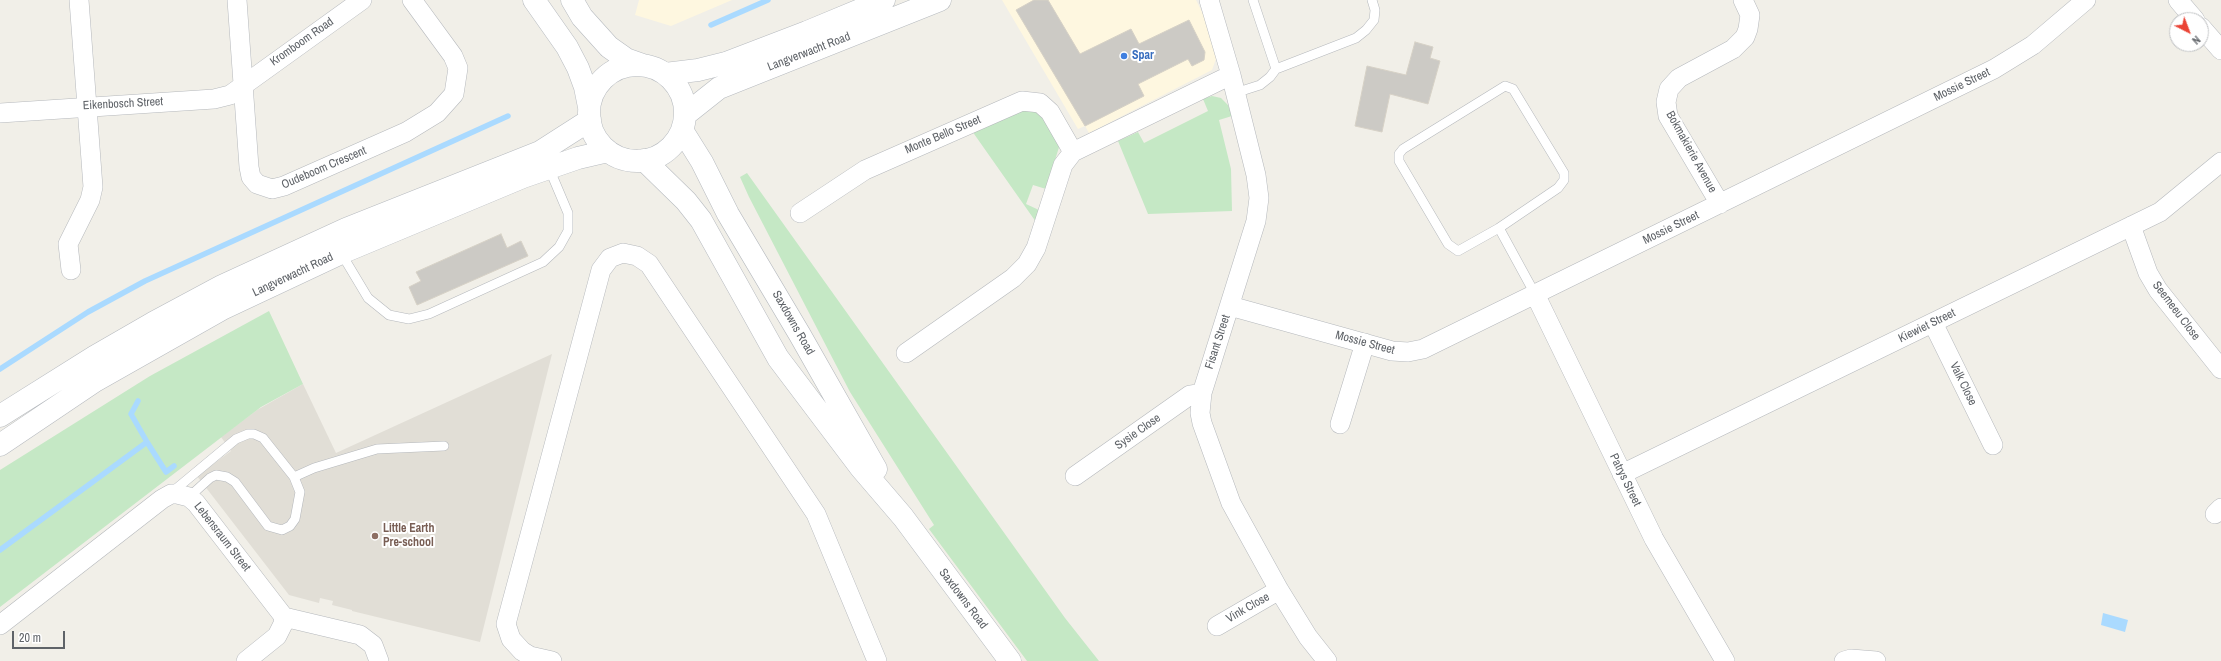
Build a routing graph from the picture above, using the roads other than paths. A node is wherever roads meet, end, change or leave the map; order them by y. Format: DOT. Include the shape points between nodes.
graph roads {
  1 [pos="79,0"];
  2 [pos="237,0"];
  3 [pos="362,0"];
  4 [pos="412,0"];
  5 [pos="534,0"];
  6 [pos="572,0"];
  7 [pos="884,0"];
  8 [pos="940,0"];
  9 [pos="1209,0"];
  10 [pos="1253,0"];
  11 [pos="1372,0"];
  12 [pos="1743,0"];
  13 [pos="2086,0"];
  14 [pos="2178,0"];
  15 [pos="2188,12"];
  16 [pos="2209,36"];
  17 [pos="2221,50"];
  18 [pos="643,65"];
  19 [pos="1276,69"];
  20 [pos="665,74"];
  21 [pos="1233,84"];
  22 [pos="243,86"];
  23 [pos="86,106"];
  24 [pos="0,113"];
  25 [pos="589,114"];
  26 [pos="683,123"];
  27 [pos="608,151"];
  28 [pos="1073,152"];
  29 [pos="644,160"];
  30 [pos="2221,162"];
  31 [pos="549,168"];
  32 [pos="1720,204"];
  33 [pos="800,213"];
  34 [pos="2131,226"];
  35 [pos="1499,228"];
  36 [pos="341,253"];
  37 [pos="71,270"];
  38 [pos="1535,294"];
  39 [pos="1230,306"];
  40 [pos="1933,323"];
  41 [pos="1365,343"];
  42 [pos="906,353"];
  43 [pos="2221,369"];
  44 [pos="1202,393"];
  45 [pos="0,416"];
  46 [pos="1340,424"];
  47 [pos="0,445"];
  48 [pos="1993,445"];
  49 [pos="444,446"];
  50 [pos="1622,474"];
  51 [pos="1075,476"];
  52 [pos="294,477"];
  53 [pos="180,496"];
  54 [pos="903,517"];
  55 [pos="1279,590"];
  56 [pos="284,617"];
  57 [pos="0,625"];
  58 [pos="1217,626"];
  59 [pos="246,661"];
  60 [pos="379,661"];
  61 [pos="550,661"];
  62 [pos="877,661"];
  63 [pos="1010,661"];
  64 [pos="1327,661"];
  65 [pos="1725,661"];
  66 [pos="1844,661"];
  67 [pos="1876,661"];
  1 -- 23 [label="street"];
  2 -- 22 [label="street, Oudeboom Crescent"];
  3 -- 22 [label="street, Kromboom Road"];
  4 -- 22 [label="street, Oudeboom Crescent" via="453,56 458,68 454,94 447,103 425,122 406,132 284,186 272,190 263,188 251,177 249,167"];
  5 -- 25 [label="street" via="567,47 578,68 586,87"];
  6 -- 18 [label="street" via="582,17 609,47"];
  7 -- 20 [label="street, Langverwacht Road" via="726,63"];
  8 -- 26 [label="street, Langverwacht Road" via="719,88"];
  9 -- 21 [label="street, Fisant Street"];
  10 -- 19 [label="lane"];
  11 -- 19 [label="lane" via="1374,20 1356,38"];
  12 -- 32 [label="street, Bokmakierie Avenue" via="1750,15 1745,37 1732,49 1674,83 1669,89 1666,102 1668,116"];
  13 -- 32 [label="street, Mossie Street" via="2045,36 2007,62"];
  14 -- 15 [label="street"];
  16 -- 17 [label="street"];
  18 -- 20 [label="street"];
  18 -- 25 [label="street" via="630,65 618,69 598,84 592,95"];
  19 -- 21 [label="lane" via="1260,85"];
  20 -- 26 [label="street" via="675,83 681,94"];
  21 -- 28 [label="street"];
  21 -- 39 [label="street, Fisant Street" via="1256,176 1258,198 1256,221"];
  22 -- 23 [label="street, Eikenbosch Street" via="230,95 214,99"];
  23 -- 24 [label="street, Eikenbosch Street"];
  23 -- 37 [label="street" via="93,188 90,200 68,244"];
  25 -- 27 [label="street" via="593,132 599,143"];
  25 -- 45 [label="street, Langverwacht Road" via="540,152 346,229 222,286 127,338"];
  26 -- 29 [label="street" via="676,141 667,150 656,157"];
  26 -- 54 [label="street, Saxdowns Road" via="732,221"];
  27 -- 29 [label="street" via="632,161"];
  27 -- 31 [label="street, Langverwacht Road"];
  28 -- 33 [label="street, Monte Bello Street" via="1050,112 1040,103 1022,101 865,170"];
  28 -- 42 [label="street" via="1063,165 1036,248 1026,264 1013,278"];
  29 -- 54 [label="street, Saxdowns Road" via="686,201 701,220 778,358 861,468"];
  30 -- 34 [label="street, Kiewiet Street" via="2169,205"];
  31 -- 36 [label="street, Langverwacht Road"];
  31 -- 36 [label="lane" via="568,213 568,231 559,247 543,262 429,314 409,319 389,315 368,298"];
  32 -- 38 [label="street, Mossie Street"];
  34 -- 40 [label="street, Kiewiet Street"];
  34 -- 43 [label="street, Seemeeu Close" via="2148,273 2158,290"];
  35 -- 35 [label="lane" via="1458,251 1452,249 1399,161 1399,154 1403,148 1505,86 1513,89 1564,173 1564,180 1558,188"];
  35 -- 38 [label="lane"];
  36 -- 47 [label="street, Langverwacht Road" via="224,308 163,341 95,381"];
  38 -- 41 [label="street, Mossie Street" via="1416,351 1396,352"];
  38 -- 50 [label="street, Patrys Street"];
  39 -- 41 [label="street, Mossie Street"];
  39 -- 44 [label="street, Fisant Street"];
  40 -- 48 [label="street, Valk Close"];
  40 -- 50 [label="street, Kiewiet Street"];
  41 -- 46 [label="street"];
  44 -- 51 [label="street, Sysie Close" via="1190,395"];
  44 -- 55 [label="street, Fisant Street" via="1202,423 1231,503"];
  49 -- 52 [label="lane" via="378,449 314,468"];
  50 -- 65 [label="street, Patrys Street" via="1654,540"];
  52 -- 53 [label="lane" via="263,438 248,434 236,439 180,484"];
  52 -- 53 [label="lane" via="300,492 295,519 290,526 282,530 268,526 235,482 227,477 216,475"];
  53 -- 56 [label="street, Lebensraum Street" via="196,504"];
  53 -- 57 [label="street"];
  54 -- 63 [label="street, Saxdowns Road"];
  55 -- 58 [label="street, Vink Close"];
  55 -- 64 [label="street, Fisant Street" via="1308,637"];
  56 -- 59 [label="street" via="277,636"];
  56 -- 60 [label="street" via="360,635 373,645"];
  61 -- 62 [label="street" via="530,656 522,651 511,639 506,624 601,270 610,258 623,253 637,256 649,264 816,514"];
  66 -- 67 [label="street"];
}
